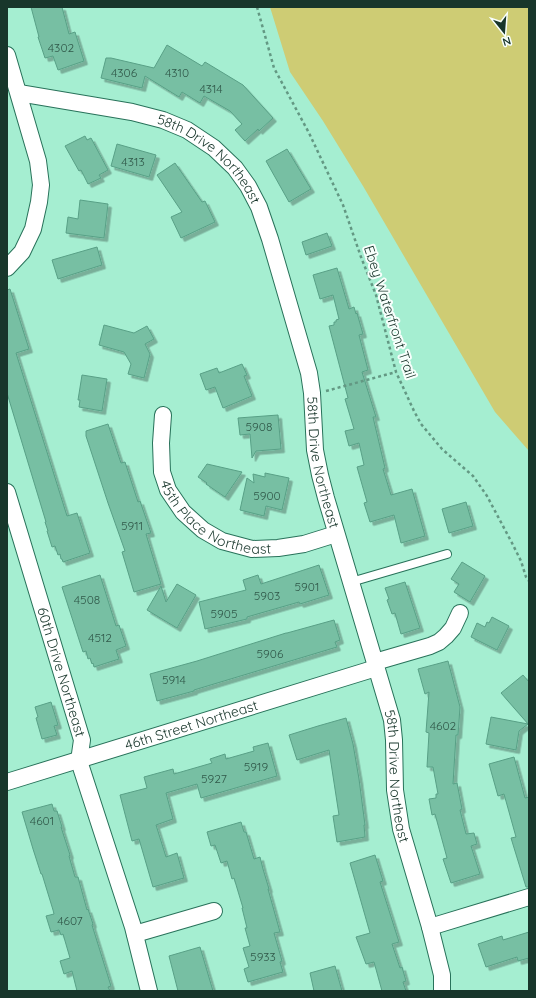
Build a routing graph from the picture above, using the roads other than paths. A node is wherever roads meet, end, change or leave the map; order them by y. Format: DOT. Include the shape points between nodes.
graph roads {
  1 [pos="7,55"];
  2 [pos="19,93"];
  3 [pos="7,268"];
  4 [pos="163,415"];
  5 [pos="7,492"];
  6 [pos="336,534"];
  7 [pos="447,554"];
  8 [pos="351,582"];
  9 [pos="460,613"];
  10 [pos="376,665"];
  11 [pos="79,761"];
  12 [pos="7,782"];
  13 [pos="529,897"];
  14 [pos="214,911"];
  15 [pos="430,927"];
  16 [pos="135,934"];
  17 [pos="149,991"];
  18 [pos="442,991"];
  1 -- 2 [label="street"];
  2 -- 3 [label="street" via="38,161 41,185 33,229 22,252"];
  2 -- 6 [label="street, 58th Drive Northeast" via="132,112 163,120 187,130 214,148 235,168 248,186 259,207 270,239 308,373 312,393 315,450"];
  4 -- 6 [label="street, 45th Place Northeast" via="162,472 168,490 183,512 203,530 222,541 252,549 304,544"];
  5 -- 11 [label="street, 60th Drive Northeast" via="82,740"];
  6 -- 8 [label="street, 58th Drive Northeast"];
  7 -- 8 [label="lane"];
  8 -- 10 [label="street, 58th Drive Northeast"];
  9 -- 10 [label="street, 46th Street Northeast" via="453,628 439,642"];
  10 -- 11 [label="street, 46th Street Northeast"];
  10 -- 15 [label="street, 58th Drive Northeast" via="392,720 395,790 401,829"];
  11 -- 12 [label="street, 46th Street Northeast"];
  11 -- 16 [label="street, 60th Drive Northeast"];
  13 -- 15 [label="street"];
  14 -- 16 [label="street"];
  15 -- 18 [label="street, 58th Drive Northeast" via="442,975"];
  16 -- 17 [label="street, 60th Drive Northeast"];
}
